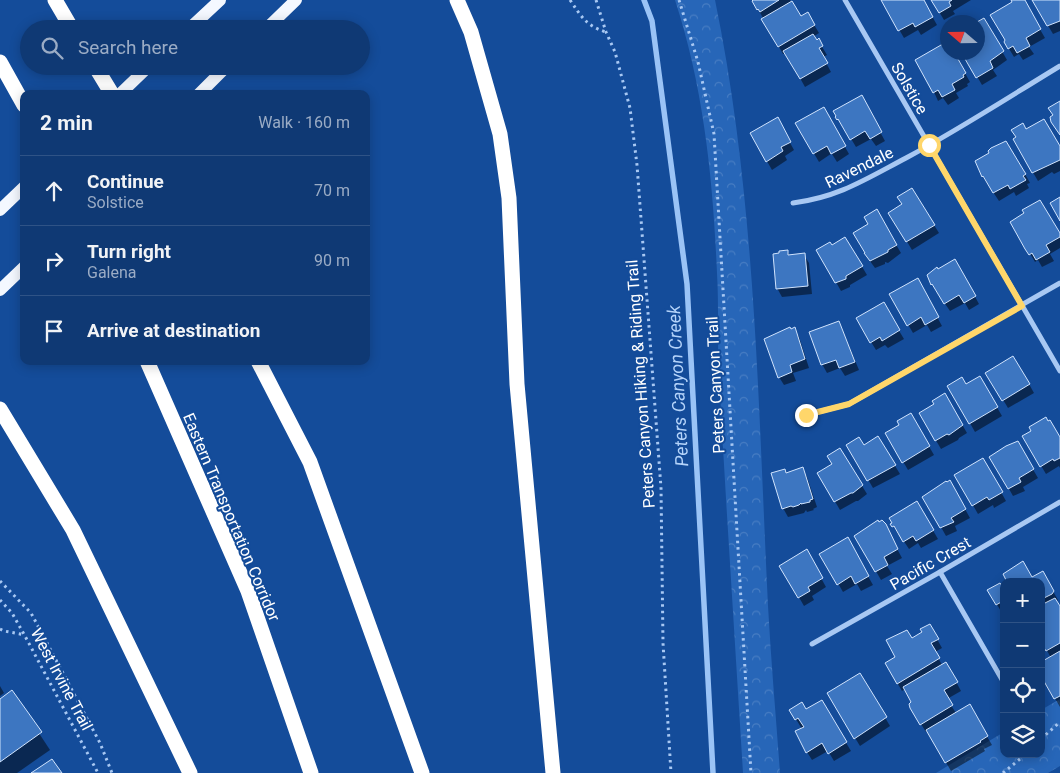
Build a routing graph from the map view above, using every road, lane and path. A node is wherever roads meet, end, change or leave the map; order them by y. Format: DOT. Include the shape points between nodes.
graph roads {
  1 [pos="55,0"];
  2 [pos="220,0"];
  3 [pos="296,0"];
  4 [pos="458,0"];
  5 [pos="570,0"];
  6 [pos="596,0"];
  7 [pos="679,0"];
  8 [pos="845,0"];
  9 [pos="67,20"];
  10 [pos="199,20"];
  11 [pos="275,20"];
  12 [pos="606,32"];
  13 [pos="0,62"];
  14 [pos="1060,66"];
  15 [pos="100,75"];
  16 [pos="140,75"];
  17 [pos="218,75"];
  18 [pos="110,90"];
  19 [pos="124,90"];
  20 [pos="203,90"];
  21 [pos="20,98"];
  22 [pos="929,145"];
  23 [pos="20,191"];
  24 [pos="793,203"];
  25 [pos="0,210"];
  26 [pos="20,271"];
  27 [pos="1060,284"];
  28 [pos="0,290"];
  29 [pos="1022,306"];
  30 [pos="149,365"];
  31 [pos="260,365"];
  32 [pos="1060,371"];
  33 [pos="0,409"];
  34 [pos="806,415"];
  35 [pos="1060,502"];
  36 [pos="940,572"];
  37 [pos="0,581"];
  38 [pos="0,600"];
  39 [pos="0,628"];
  40 [pos="25,636"];
  41 [pos="812,644"];
  42 [pos="1000,676"];
  43 [pos="1060,722"];
  44 [pos="1045,735"];
  45 [pos="1021,758"];
  46 [pos="98,773"];
  47 [pos="112,773"];
  48 [pos="190,773"];
  49 [pos="312,773"];
  50 [pos="422,773"];
  51 [pos="553,773"];
  52 [pos="671,773"];
  53 [pos="751,773"];
  54 [pos="1003,773"];
  1 -- 9 [label="highway"];
  2 -- 10 [label="main road"];
  3 -- 11 [label="main road"];
  4 -- 51 [label="highway" via="472,32 500,134 509,198 517,384"];
  5 -- 12 [label="path" via="584,20 593,28"];
  6 -- 12 [label="path, Peters Canyon Hiking & Riding Trail"];
  7 -- 53 [label="path, Peters Canyon Trail" via="698,62 714,134"];
  8 -- 22 [label="street, Solstice"];
  12 -- 52 [label="path, Peters Canyon Hiking & Riding Trail" via="615,52 630,108 637,164 661,488"];
  13 -- 21 [label="highway"];
  14 -- 22 [label="street, Ravendale"];
  15 -- 18 [label="highway"];
  16 -- 19 [label="main road"];
  17 -- 20 [label="main road"];
  22 -- 24 [label="street, Ravendale" via="849,188 817,200"];
  22 -- 29 [label="street, Solstice"];
  23 -- 25 [label="main road"];
  26 -- 28 [label="main road"];
  27 -- 29 [label="street"];
  29 -- 32 [label="street, Solstice"];
  29 -- 34 [label="street" via="849,404"];
  30 -- 49 [label="highway, Eastern Transportation Corridor" via="248,590"];
  31 -- 50 [label="highway" via="310,462"];
  33 -- 48 [label="highway" via="72,530"];
  35 -- 36 [label="street, Pacific Crest"];
  36 -- 41 [label="street, Pacific Crest"];
  36 -- 42 [label="street"];
  37 -- 47 [label="path" via="31,613 100,743"];
  38 -- 40 [label="path, West Irvine Trail"];
  39 -- 40 [label="path"];
  40 -- 46 [label="path, West Irvine Trail"];
  43 -- 44 [label="path"];
  45 -- 54 [label="path"];
}
